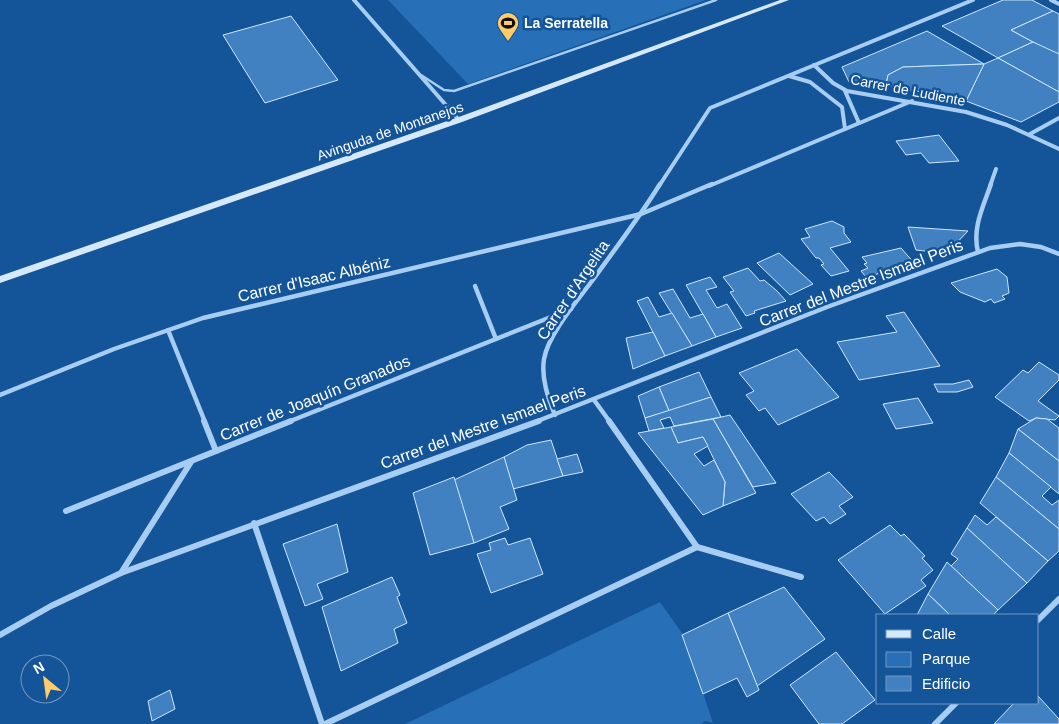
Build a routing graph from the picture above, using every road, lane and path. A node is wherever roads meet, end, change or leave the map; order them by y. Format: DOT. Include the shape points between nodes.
graph roads {
  1 [pos="354,0"];
  2 [pos="716,0"];
  3 [pos="786,0"];
  4 [pos="959,0"];
  5 [pos="972,0"];
  6 [pos="1051,0"];
  7 [pos="965,3"];
  8 [pos="1059,4"];
  9 [pos="814,65"];
  10 [pos="417,73"];
  11 [pos="789,76"];
  12 [pos="845,91"];
  13 [pos="912,101"];
  14 [pos="1059,118"];
  15 [pos="459,120"];
  16 [pos="859,123"];
  17 [pos="845,129"];
  18 [pos="1030,134"];
  19 [pos="1059,149"];
  20 [pos="996,169"];
  21 [pos="641,214"];
  22 [pos="978,252"];
  23 [pos="1059,254"];
  24 [pos="0,280"];
  25 [pos="475,286"];
  26 [pos="572,308"];
  27 [pos="168,330"];
  28 [pos="496,339"];
  29 [pos="0,394"];
  30 [pos="594,400"];
  31 [pos="555,415"];
  32 [pos="216,451"];
  33 [pos="192,461"];
  34 [pos="66,511"];
  35 [pos="254,523"];
  36 [pos="697,547"];
  37 [pos="121,573"];
  38 [pos="801,577"];
  39 [pos="1059,599"];
  40 [pos="1039,619"];
  41 [pos="0,635"];
  42 [pos="955,704"];
  43 [pos="324,724"];
  44 [pos="934,724"];
  1 -- 10 [label="street"];
  2 -- 10 [label="lane" via="454,91 444,90"];
  3 -- 15 [label="street, Avinguda de Montanejos"];
  4 -- 7 [label="street"];
  5 -- 7 [label="street, Carrer d'Argelita"];
  6 -- 8 [label="street"];
  7 -- 9 [label="street, Carrer d'Argelita"];
  9 -- 11 [label="street, Carrer d'Argelita"];
  9 -- 12 [label="street, Carrer de Ludiente"];
  10 -- 15 [label="street"];
  11 -- 17 [label="street" via="810,82 842,107"];
  11 -- 21 [label="street, Carrer d'Argelita" via="710,108"];
  12 -- 13 [label="street, Carrer de Ludiente"];
  12 -- 16 [label="street"];
  13 -- 16 [label="street"];
  13 -- 18 [label="street, Carrer de Ludiente" via="968,112"];
  14 -- 18 [label="street"];
  15 -- 24 [label="street, Avinguda de Montanejos"];
  16 -- 17 [label="street"];
  17 -- 21 [label="street"];
  18 -- 19 [label="street, Carrer de Ludiente"];
  20 -- 22 [label="street, Carrer del Mestre Ismael Peris" via="976,229"];
  21 -- 26 [label="street, Carrer d'Argelita"];
  21 -- 27 [label="street, Carrer d'Isaac Albéniz" via="204,318"];
  22 -- 23 [label="street, Carrer del Mestre Ismael Peris" via="1005,245 1041,247"];
  22 -- 30 [label="street, Carrer del Mestre Ismael Peris" via="827,307"];
  25 -- 28 [label="street"];
  26 -- 28 [label="street, Carrer de Joaquín Granados"];
  26 -- 31 [label="street, Carrer d'Argelita" via="544,359 547,395"];
  27 -- 29 [label="street, Carrer d'Isaac Albéniz"];
  27 -- 32 [label="street"];
  28 -- 32 [label="street, Carrer de Joaquín Granados"];
  30 -- 31 [label="street, Carrer del Mestre Ismael Peris"];
  30 -- 36 [label="street"];
  31 -- 35 [label="street, Carrer del Mestre Ismael Peris"];
  32 -- 33 [label="street, Carrer de Joaquín Granados"];
  33 -- 34 [label="street, Carrer de Joaquín Granados"];
  33 -- 37 [label="street"];
  35 -- 37 [label="street, Carrer del Mestre Ismael Peris"];
  35 -- 43 [label="street"];
  36 -- 38 [label="street"];
  36 -- 43 [label="street"];
  37 -- 41 [label="street, Carrer del Mestre Ismael Peris" via="51,606"];
  39 -- 40 [label="street"];
  42 -- 44 [label="street"];
}
